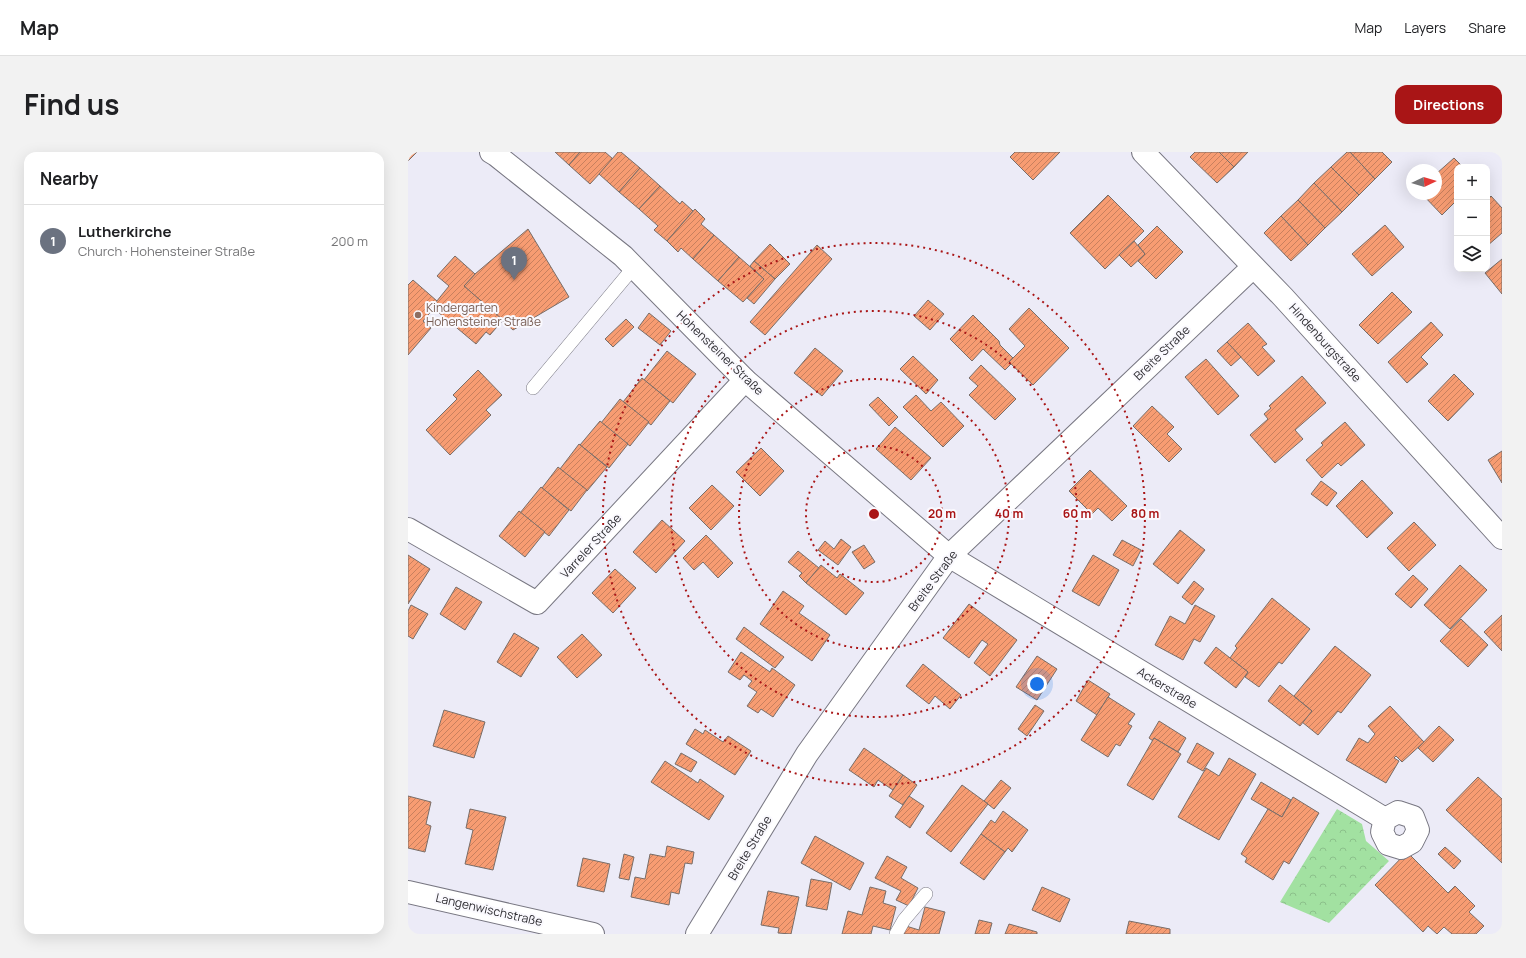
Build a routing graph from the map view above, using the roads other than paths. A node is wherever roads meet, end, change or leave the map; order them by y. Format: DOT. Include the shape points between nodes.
graph roads {
  1 [pos="491,152"];
  2 [pos="1143,152"];
  3 [pos="634,267"];
  4 [pos="1253,267"];
  5 [pos="745,380"];
  6 [pos="533,388"];
  7 [pos="408,529"];
  8 [pos="1502,538"];
  9 [pos="949,556"];
  10 [pos="1385,819"];
  11 [pos="408,892"];
  12 [pos="926,894"];
  13 [pos="593,934"];
  14 [pos="697,934"];
  15 [pos="896,934"];
  1 -- 3 [label="street, Hohensteiner Straße"];
  2 -- 4 [label="street, Hindenburgstraße"];
  3 -- 5 [label="street, Hohensteiner Straße"];
  3 -- 6 [label="lane"];
  4 -- 8 [label="street, Hindenburgstraße"];
  4 -- 9 [label="street, Breite Straße"];
  5 -- 7 [label="street, Varreler Straße" via="537,603"];
  5 -- 9 [label="street, Hohensteiner Straße"];
  9 -- 10 [label="street, Ackerstraße"];
  9 -- 14 [label="street, Breite Straße" via="807,754"];
  11 -- 13 [label="street, Langenwischstraße"];
  12 -- 15 [label="lane"];
}
